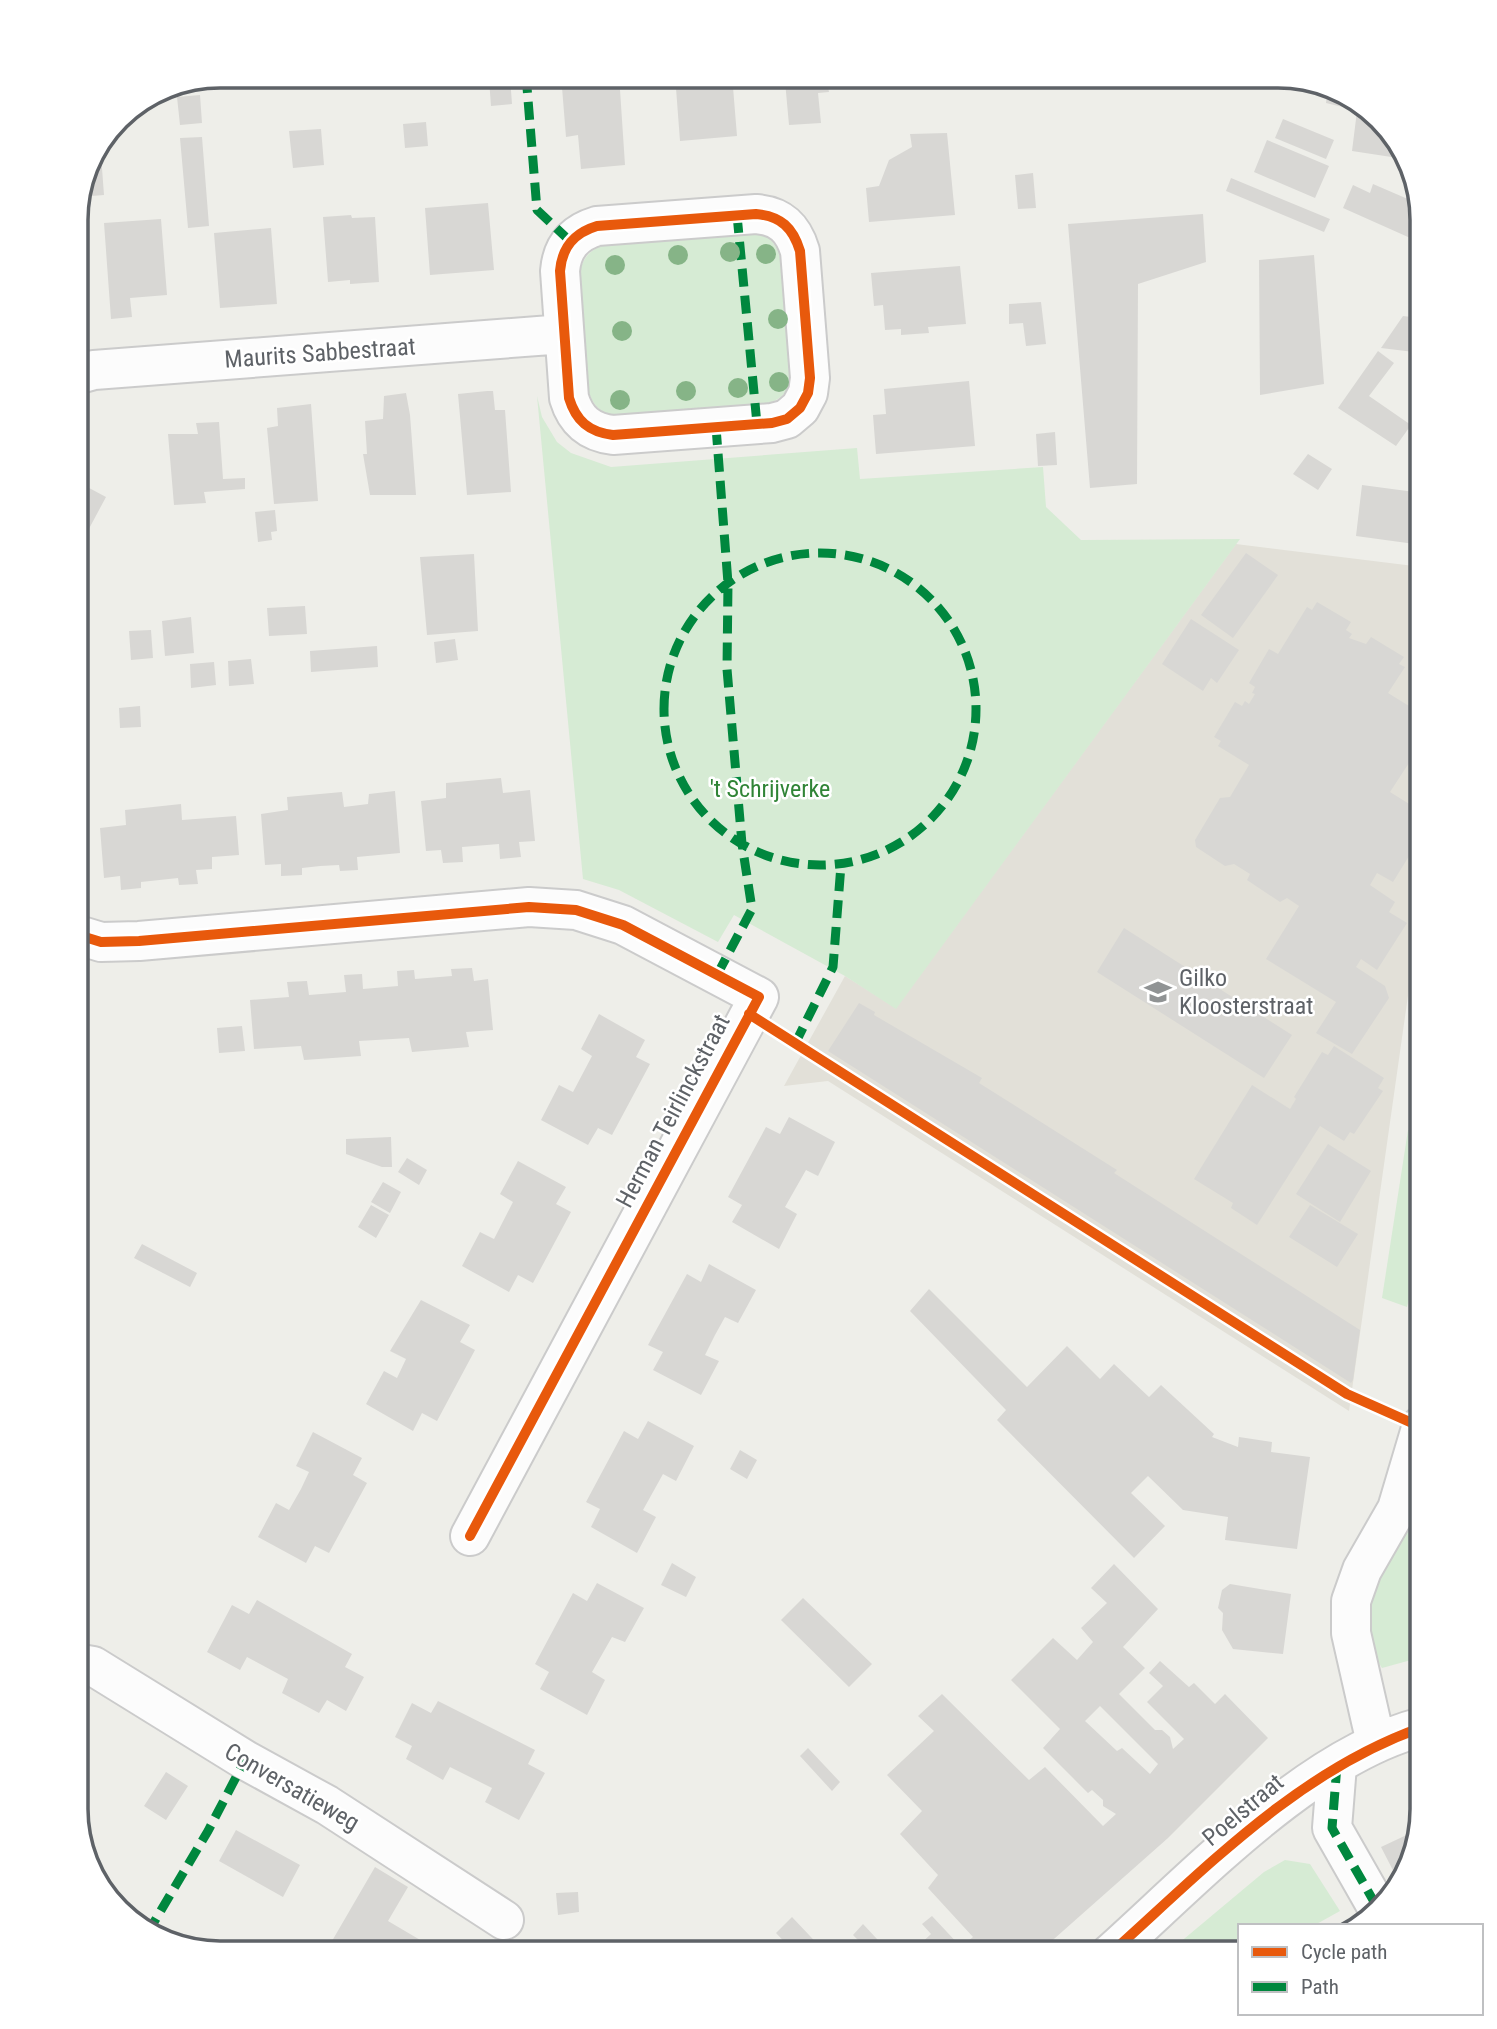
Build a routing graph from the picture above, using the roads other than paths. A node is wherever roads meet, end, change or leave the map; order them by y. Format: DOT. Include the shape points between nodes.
graph roads {
  1 [pos="565,334"];
  2 [pos="88,372"];
  3 [pos="88,938"];
  4 [pos="1410,1467"];
  5 [pos="470,1536"];
  6 [pos="88,1665"];
  7 [pos="1410,1731"];
  8 [pos="1376,1743"];
  9 [pos="1337,1765"];
  10 [pos="1373,1900"];
  11 [pos="504,1920"];
  12 [pos="1125,1941"];
  1 -- 1 [label="street" via="561,256 583,231 597,226 756,214 771,215 796,237 810,378 800,408 787,419 599,433 573,412"];
  1 -- 2 [label="street, Maurits Sabbestraat"];
  3 -- 5 [label="street, Herman Teirlinckstraat" via="139,941 529,907 576,910 622,925 759,997"];
  4 -- 8 [label="street" via="1398,1509 1362,1570 1352,1601 1351,1633"];
  6 -- 11 [label="street, Conversatieweg" via="327,1805"];
  7 -- 8 [label="street, Poelstraat"];
  8 -- 9 [label="street, Poelstraat"];
  9 -- 10 [label="street" via="1332,1828"];
  9 -- 12 [label="street, Poelstraat" via="1278,1806"];
}
